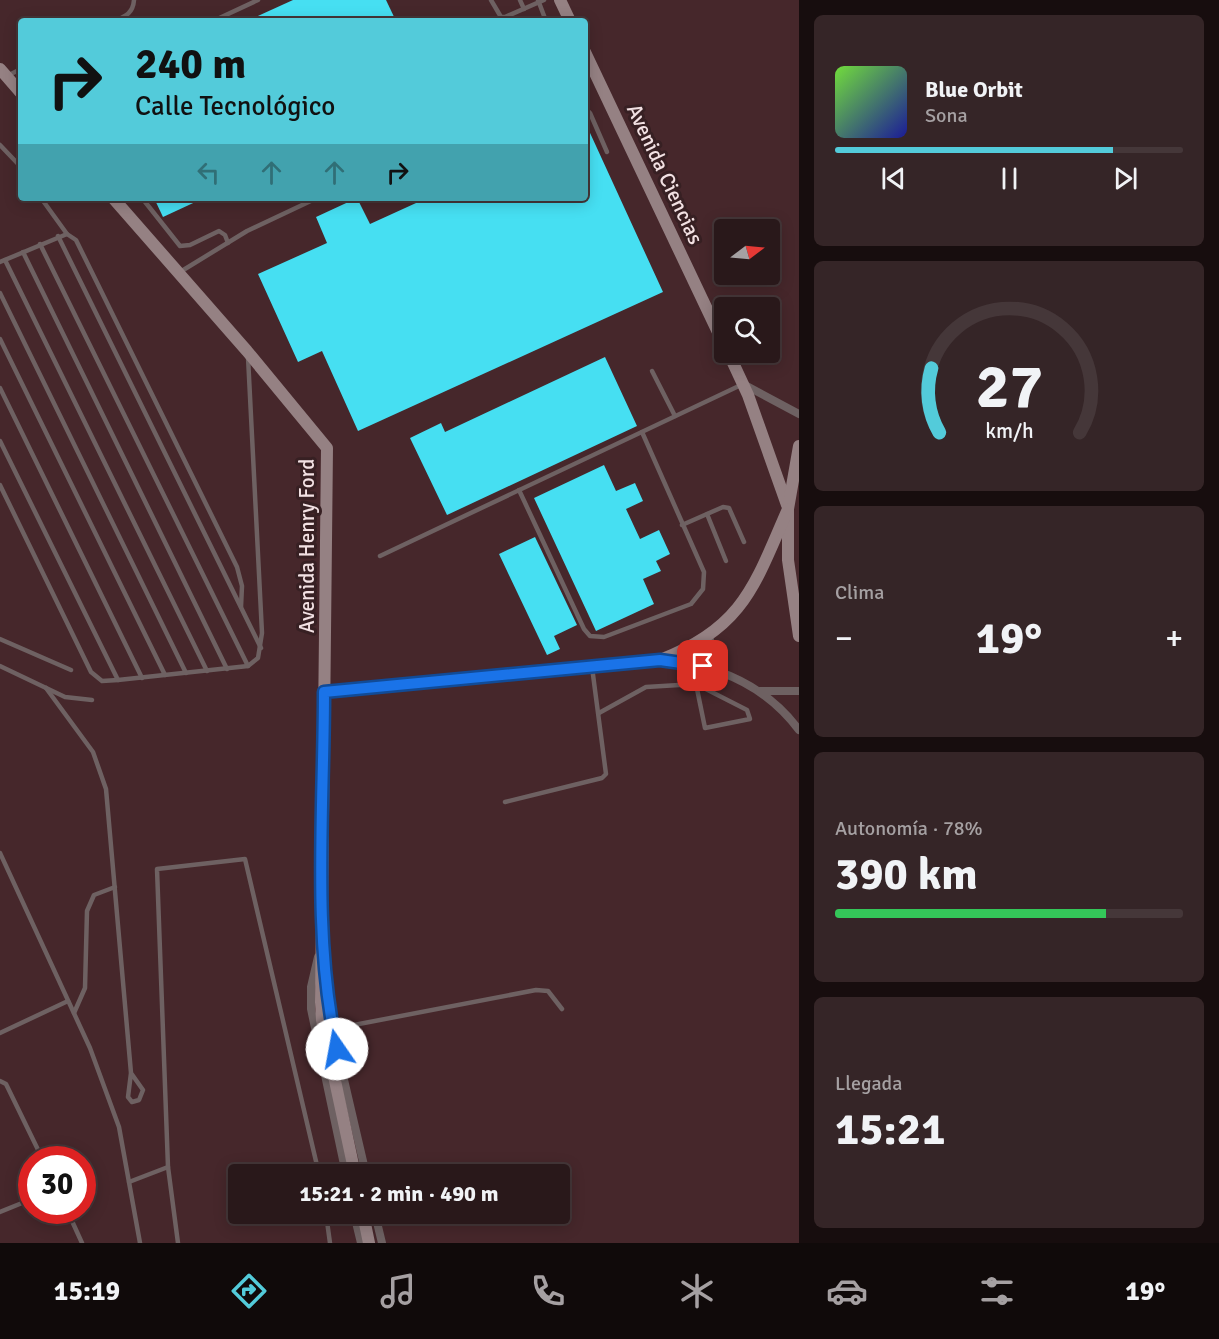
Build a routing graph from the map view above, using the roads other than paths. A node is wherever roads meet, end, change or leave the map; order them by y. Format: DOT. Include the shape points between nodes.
graph roads {
  1 [pos="134,0"];
  2 [pos="258,0"];
  3 [pos="491,0"];
  4 [pos="520,0"];
  5 [pos="560,0"];
  6 [pos="540,1"];
  7 [pos="524,9"];
  8 [pos="122,18"];
  9 [pos="219,18"];
  10 [pos="545,18"];
  11 [pos="569,18"];
  12 [pos="18,70"];
  13 [pos="3,72"];
  14 [pos="590,74"];
  15 [pos="18,90"];
  16 [pos="588,111"];
  17 [pos="0,145"];
  18 [pos="607,152"];
  19 [pos="18,164"];
  20 [pos="43,201"];
  21 [pos="116,201"];
  22 [pos="144,201"];
  23 [pos="311,201"];
  24 [pos="67,234"];
  25 [pos="58,236"];
  26 [pos="228,243"];
  27 [pos="40,244"];
  28 [pos="23,252"];
  29 [pos="3,261"];
  30 [pos="178,273"];
  31 [pos="0,293"];
  32 [pos="714,325"];
  33 [pos="0,339"];
  34 [pos="247,351"];
  35 [pos="733,363"];
  36 [pos="652,371"];
  37 [pos="743,384"];
  38 [pos="0,388"];
  39 [pos="799,414"];
  40 [pos="675,416"];
  41 [pos="642,432"];
  42 [pos="0,441"];
  43 [pos="799,446"];
  44 [pos="0,485"];
  45 [pos="519,490"];
  46 [pos="788,509"];
  47 [pos="707,514"];
  48 [pos="682,525"];
  49 [pos="744,542"];
  50 [pos="380,556"];
  51 [pos="726,561"];
  52 [pos="241,607"];
  53 [pos="709,635"];
  54 [pos="799,636"];
  55 [pos="0,639"];
  56 [pos="261,648"];
  57 [pos="660,660"];
  58 [pos="0,666"];
  59 [pos="248,666"];
  60 [pos="592,667"];
  61 [pos="227,669"];
  62 [pos="715,669"];
  63 [pos="71,670"];
  64 [pos="207,671"];
  65 [pos="186,673"];
  66 [pos="165,675"];
  67 [pos="142,678"];
  68 [pos="118,680"];
  69 [pos="696,684"];
  70 [pos="46,688"];
  71 [pos="760,691"];
  72 [pos="799,691"];
  73 [pos="324,692"];
  74 [pos="92,700"];
  75 [pos="599,713"];
  76 [pos="799,730"];
  77 [pos="505,802"];
  78 [pos="0,853"];
  79 [pos="114,887"];
  80 [pos="323,936"];
  81 [pos="68,1001"];
  82 [pos="562,1009"];
  83 [pos="74,1013"];
  84 [pos="333,1029"];
  85 [pos="0,1033"];
  86 [pos="131,1073"];
  87 [pos="0,1081"];
  88 [pos="36,1146"];
  89 [pos="317,1164"];
  90 [pos="344,1164"];
  91 [pos="353,1164"];
  92 [pos="364,1164"];
  93 [pos="168,1167"];
  94 [pos="129,1182"];
  95 [pos="18,1205"];
  96 [pos="0,1212"];
  97 [pos="73,1224"];
  98 [pos="327,1224"];
  99 [pos="356,1224"];
  100 [pos="365,1224"];
  101 [pos="377,1224"];
  102 [pos="82,1243"];
  103 [pos="140,1243"];
  104 [pos="178,1243"];
  105 [pos="330,1243"];
  106 [pos="361,1243"];
  107 [pos="369,1243"];
  108 [pos="381,1243"];
  1 -- 8 [label="lane" via="133,8"];
  2 -- 9 [label="lane"];
  3 -- 7 [label="lane" via="501,17"];
  4 -- 7 [label="lane"];
  5 -- 11 [label="street"];
  6 -- 7 [label="lane"];
  6 -- 10 [label="lane"];
  12 -- 13 [label="lane"];
  13 -- 15 [label="street"];
  14 -- 32 [label="street, Avenida Ciencias"];
  16 -- 18 [label="lane"];
  17 -- 19 [label="lane"];
  20 -- 24 [label="lane"];
  21 -- 30 [label="street, Avenida Henry Ford"];
  22 -- 26 [label="lane" via="180,246 219,231"];
  23 -- 26 [label="lane"];
  24 -- 25 [label="lane"];
  24 -- 52 [label="lane" via="81,249 237,567 242,586"];
  25 -- 27 [label="lane"];
  25 -- 52 [label="lane"];
  26 -- 30 [label="lane"];
  27 -- 28 [label="lane"];
  27 -- 59 [label="lane"];
  28 -- 29 [label="lane"];
  28 -- 61 [label="lane"];
  29 -- 64 [label="lane"];
  30 -- 34 [label="street, Avenida Henry Ford"];
  31 -- 65 [label="lane"];
  33 -- 66 [label="lane"];
  34 -- 56 [label="lane"];
  34 -- 73 [label="street, Avenida Henry Ford" via="327,448"];
  35 -- 37 [label="street"];
  36 -- 40 [label="lane"];
  37 -- 39 [label="street"];
  37 -- 40 [label="lane"];
  37 -- 46 [label="street"];
  38 -- 67 [label="lane"];
  40 -- 41 [label="lane"];
  41 -- 45 [label="lane"];
  41 -- 48 [label="lane"];
  42 -- 68 [label="lane"];
  43 -- 46 [label="street"];
  44 -- 68 [label="lane" via="91,672 102,681"];
  45 -- 48 [label="lane" via="584,629 597,638 690,604 699,597 704,589 704,572"];
  45 -- 50 [label="lane"];
  46 -- 53 [label="street" via="748,598"];
  46 -- 54 [label="street" via="788,560"];
  47 -- 48 [label="lane"];
  47 -- 49 [label="lane" via="729,508"];
  47 -- 51 [label="lane"];
  52 -- 56 [label="lane"];
  53 -- 57 [label="street"];
  53 -- 62 [label="street"];
  55 -- 63 [label="lane"];
  56 -- 59 [label="lane" via="258,658"];
  57 -- 60 [label="street"];
  57 -- 62 [label="street"];
  58 -- 70 [label="lane"];
  59 -- 61 [label="lane"];
  60 -- 73 [label="street"];
  60 -- 75 [label="lane"];
  61 -- 64 [label="lane"];
  62 -- 71 [label="street"];
  64 -- 65 [label="lane"];
  65 -- 66 [label="lane"];
  66 -- 67 [label="lane"];
  67 -- 68 [label="lane"];
  69 -- 69 [label="lane" via="705,728 750,720 747,710"];
  69 -- 75 [label="lane" via="646,687"];
  70 -- 74 [label="lane" via="64,697"];
  70 -- 79 [label="lane" via="93,752 100,770 106,789"];
  71 -- 72 [label="street"];
  71 -- 76 [label="street"];
  73 -- 80 [label="street, Avenida Henry Ford"];
  75 -- 77 [label="lane" via="606,774 602,778"];
  78 -- 81 [label="lane"];
  79 -- 83 [label="lane" via="94,896 87,911 85,988"];
  79 -- 86 [label="lane"];
  80 -- 84 [label="street, Avenida Henry Ford"];
  80 -- 90 [label="street, Avenida Henry Ford" via="311,987 311,1009"];
  80 -- 91 [label="street, Avenida Henry Ford" via="322,1020"];
  81 -- 83 [label="lane"];
  81 -- 85 [label="lane"];
  82 -- 84 [label="lane" via="548,991 536,990"];
  83 -- 94 [label="lane" via="119,1127"];
  84 -- 92 [label="street, Avenida Henry Ford"];
  86 -- 86 [label="lane" via="128,1097 132,1102 139,1100 143,1089"];
  87 -- 88 [label="lane" via="6,1084"];
  89 -- 93 [label="lane" via="245,860 157,869"];
  93 -- 94 [label="lane"];
  93 -- 104 [label="lane"];
  94 -- 103 [label="lane"];
  95 -- 96 [label="lane"];
  97 -- 102 [label="lane"];
  98 -- 105 [label="lane"];
  99 -- 106 [label="street"];
  100 -- 107 [label="street"];
  101 -- 108 [label="street"];
}
